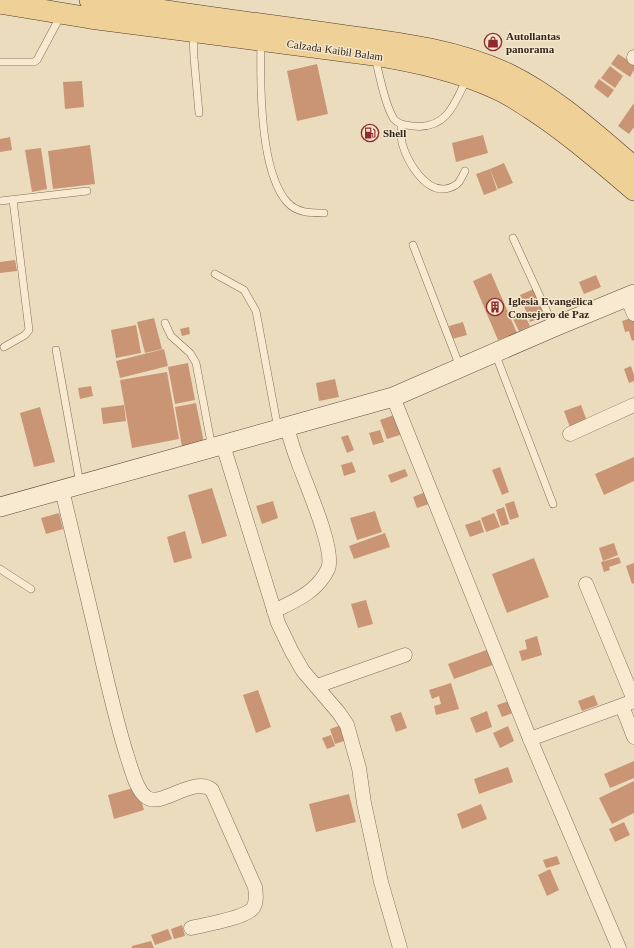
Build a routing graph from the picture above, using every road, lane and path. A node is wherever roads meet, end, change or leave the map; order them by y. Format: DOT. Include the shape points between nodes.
graph roads {
  1 [pos="90,0"];
  2 [pos="0,3"];
  3 [pos="62,13"];
  4 [pos="193,31"];
  5 [pos="261,40"];
  6 [pos="374,55"];
  7 [pos="0,62"];
  8 [pos="467,78"];
  9 [pos="199,114"];
  10 [pos="400,124"];
  11 [pos="634,167"];
  12 [pos="465,171"];
  13 [pos="634,190"];
  14 [pos="88,191"];
  15 [pos="13,200"];
  16 [pos="0,201"];
  17 [pos="324,213"];
  18 [pos="513,238"];
  19 [pos="413,245"];
  20 [pos="215,274"];
  21 [pos="632,302"];
  22 [pos="165,323"];
  23 [pos="554,327"];
  24 [pos="4,347"];
  25 [pos="56,350"];
  26 [pos="495,352"];
  27 [pos="460,367"];
  28 [pos="393,397"];
  29 [pos="634,405"];
  30 [pos="283,428"];
  31 [pos="570,434"];
  32 [pos="217,447"];
  33 [pos="80,484"];
  34 [pos="62,490"];
  35 [pos="553,504"];
  36 [pos="0,507"];
  37 [pos="0,569"];
  38 [pos="586,584"];
  39 [pos="31,589"];
  40 [pos="274,611"];
  41 [pos="405,655"];
  42 [pos="317,686"];
  43 [pos="630,703"];
  44 [pos="634,737"];
  45 [pos="530,739"];
  46 [pos="191,928"];
  47 [pos="400,948"];
  48 [pos="619,948"];
  1 -- 11 [label="main road, Calzada Kaibil Balam" via="391,41 472,59 508,74 554,102"];
  2 -- 3 [label="main road, Calzada Kaibil Balam"];
  3 -- 4 [label="main road, Calzada Kaibil Balam"];
  3 -- 7 [label="lane" via="37,60"];
  4 -- 5 [label="main road, Calzada Kaibil Balam"];
  4 -- 9 [label="lane"];
  5 -- 6 [label="main road, Calzada Kaibil Balam"];
  5 -- 17 [label="lane" via="262,115 269,161 277,186 288,202 304,212"];
  6 -- 8 [label="main road, Calzada Kaibil Balam" via="451,71"];
  6 -- 10 [label="lane" via="388,106 394,119"];
  8 -- 10 [label="lane" via="451,111 435,124"];
  8 -- 13 [label="main road, Calzada Kaibil Balam" via="497,89 539,114 570,136"];
  10 -- 12 [label="lane" via="407,157 428,184 438,190 450,188 459,183"];
  14 -- 15 [label="lane"];
  15 -- 16 [label="lane"];
  15 -- 24 [label="lane" via="28,330 25,335"];
  18 -- 23 [label="lane"];
  19 -- 27 [label="lane"];
  20 -- 30 [label="lane" via="244,290 256,311"];
  21 -- 23 [label="street"];
  22 -- 32 [label="lane" via="171,336 190,353 196,363"];
  23 -- 26 [label="street"];
  25 -- 33 [label="lane"];
  26 -- 27 [label="street"];
  26 -- 35 [label="lane"];
  27 -- 28 [label="street"];
  28 -- 30 [label="street"];
  28 -- 45 [label="street"];
  29 -- 31 [label="street"];
  30 -- 32 [label="street"];
  30 -- 40 [label="street" via="322,525 328,547 328,568 319,583 306,595"];
  32 -- 33 [label="street"];
  32 -- 40 [label="street"];
  33 -- 34 [label="street"];
  34 -- 36 [label="street"];
  34 -- 46 [label="street" via="116,721 137,784 146,798 154,800 190,788 203,786 212,790 255,887 256,900 252,909 243,915"];
  37 -- 39 [label="lane"];
  38 -- 43 [label="street"];
  40 -- 42 [label="street" via="292,652"];
  41 -- 42 [label="street"];
  42 -- 47 [label="street" via="347,725 359,768 381,882"];
  43 -- 44 [label="street"];
  43 -- 45 [label="street"];
  45 -- 48 [label="street"];
}
